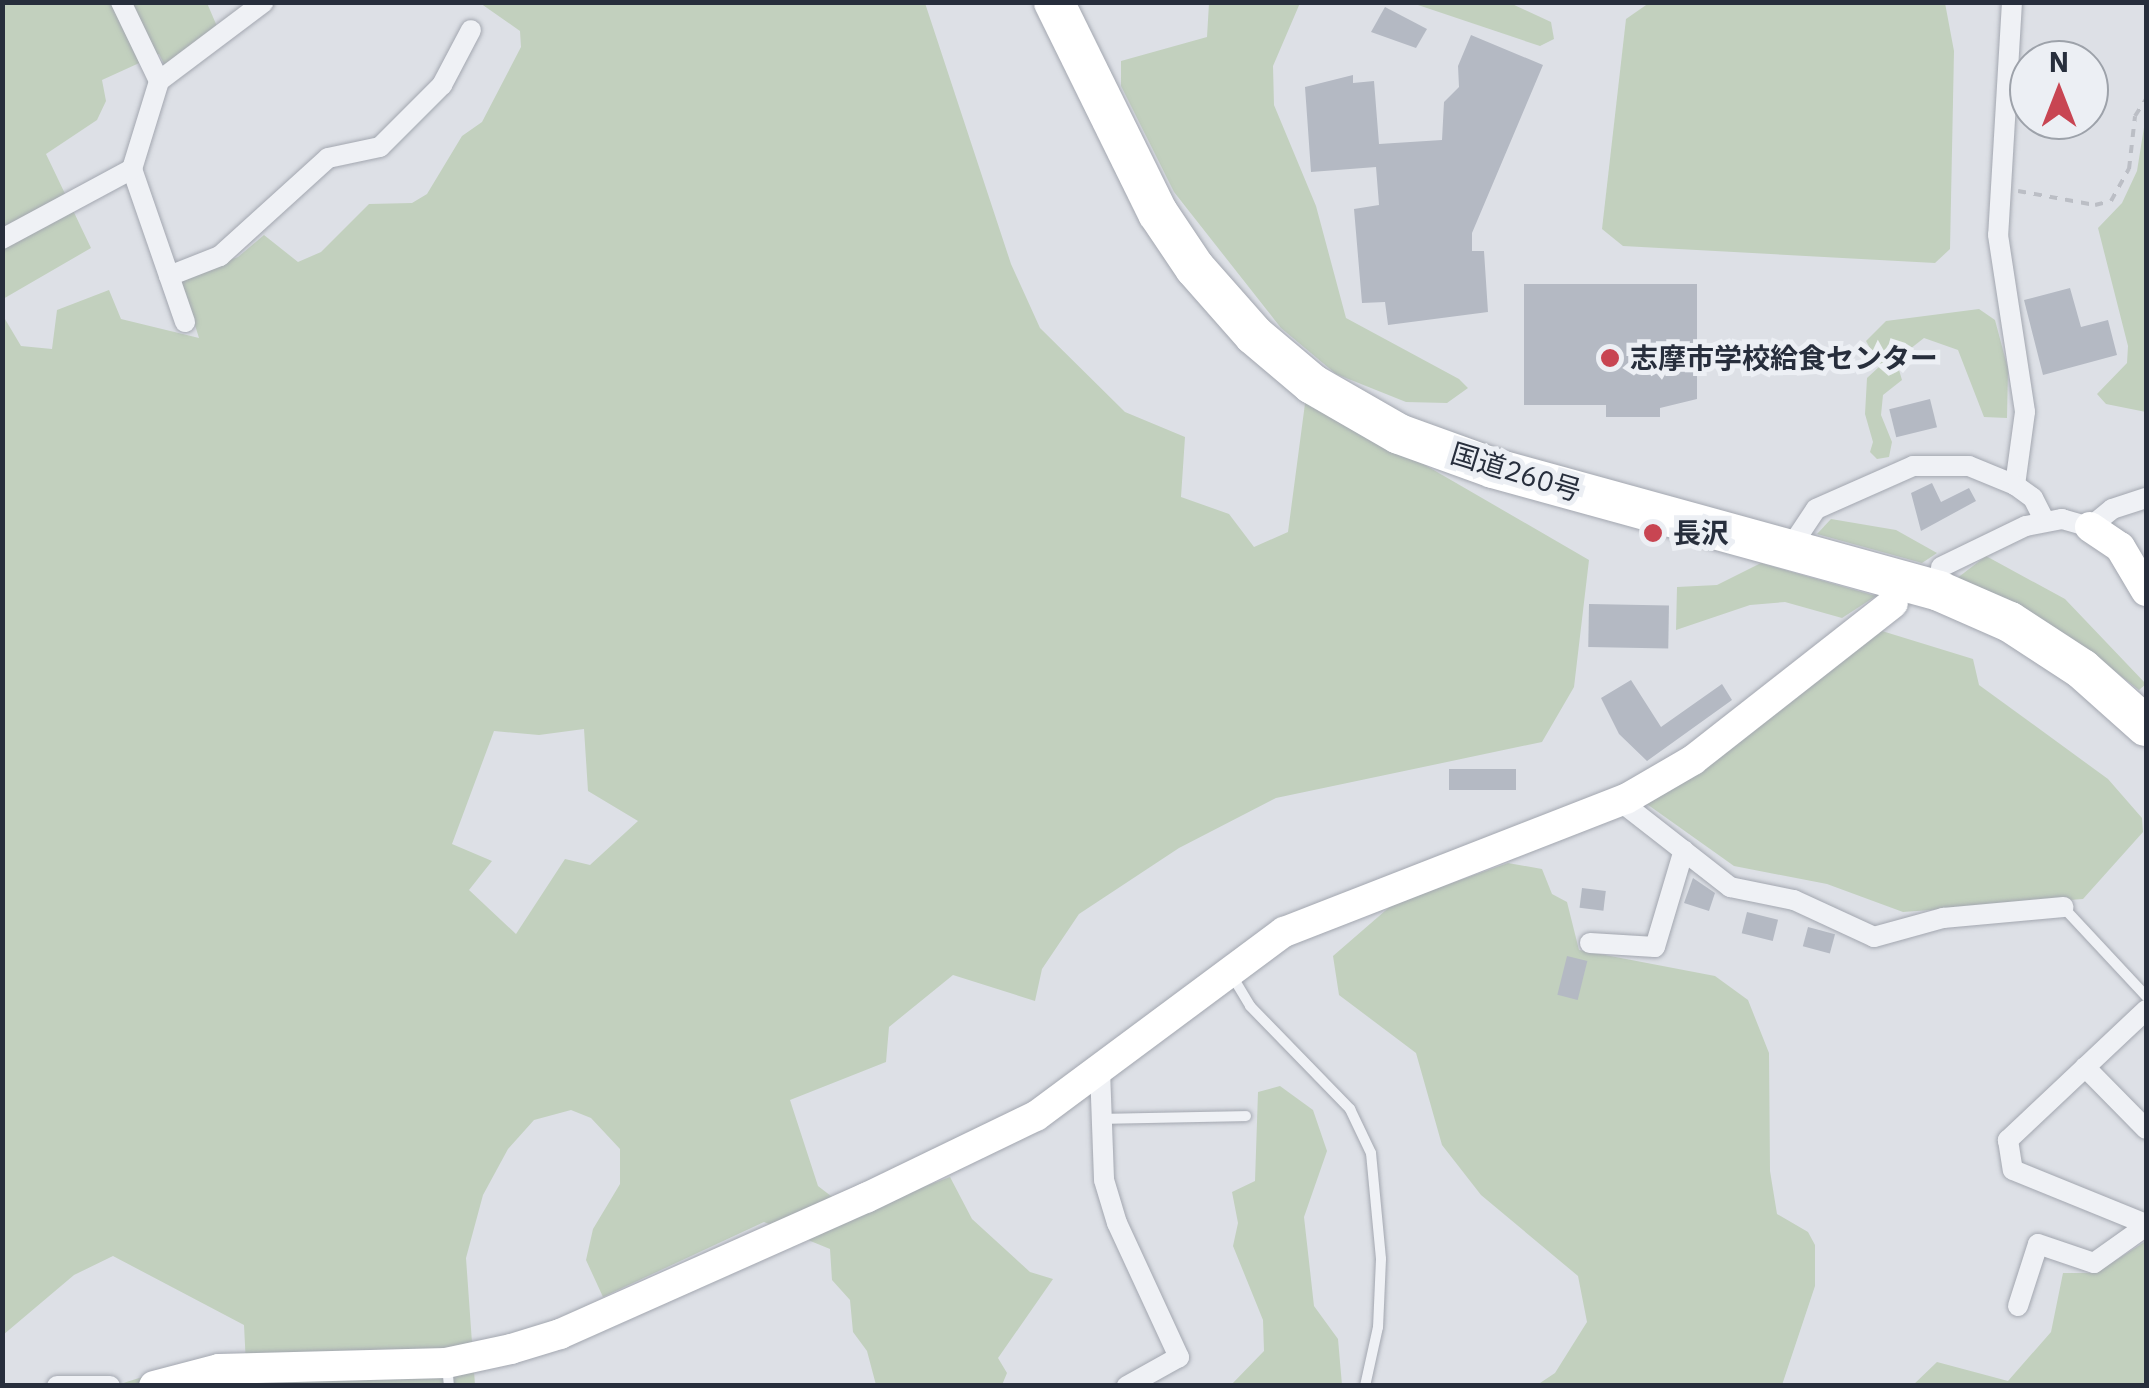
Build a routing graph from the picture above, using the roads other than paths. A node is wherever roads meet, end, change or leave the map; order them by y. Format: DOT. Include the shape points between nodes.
graph roads {
  1 [pos="122,2"];
  2 [pos="264,2"];
  3 [pos="1054,2"];
  4 [pos="2012,2"];
  5 [pos="470,30"];
  6 [pos="159,81"];
  7 [pos="132,169"];
  8 [pos="2,239"];
  9 [pos="169,276"];
  10 [pos="185,322"];
  11 [pos="2015,484"];
  12 [pos="2146,498"];
  13 [pos="2044,520"];
  14 [pos="2090,527"];
  15 [pos="1788,550"];
  16 [pos="1942,566"];
  17 [pos="2146,591"];
  18 [pos="1892,604"];
  19 [pos="2146,726"];
  20 [pos="1620,801"];
  21 [pos="1684,850"];
  22 [pos="2063,907"];
  23 [pos="1590,943"];
  24 [pos="1228,968"];
  25 [pos="2146,996"];
  26 [pos="2146,1010"];
  27 [pos="2085,1067"];
  28 [pos="1100,1070"];
  29 [pos="1246,1116"];
  30 [pos="1102,1119"];
  31 [pos="2146,1130"];
  32 [pos="2146,1225"];
  33 [pos="2018,1306"];
  34 [pos="448,1374"];
  35 [pos="57,1386"];
  36 [pos="110,1386"];
  37 [pos="154,1386"];
  38 [pos="1126,1386"];
  39 [pos="1365,1386"];
  1 -- 6 [label="street"];
  2 -- 6 [label="street"];
  3 -- 15 [label="highway, 国道260号" via="1158,213 1194,268 1254,335 1312,384 1400,434 1478,463"];
  4 -- 11 [label="street" via="1998,269 2025,412"];
  5 -- 9 [label="street" via="442,85 380,147 328,158 220,256"];
  6 -- 7 [label="street"];
  7 -- 8 [label="street"];
  7 -- 9 [label="street"];
  9 -- 10 [label="street"];
  11 -- 13 [label="street" via="2033,498"];
  11 -- 15 [label="street" via="1970,466 1914,466 1816,509"];
  12 -- 14 [label="street" via="2112,509"];
  13 -- 14 [label="street"];
  13 -- 16 [label="street"];
  14 -- 17 [label="street" via="2120,548"];
  15 -- 19 [label="highway, 国道260号" via="1939,591 2010,622 2082,669"];
  18 -- 20 [label="street" via="1693,760"];
  20 -- 21 [label="street"];
  20 -- 24 [label="street" via="1336,909"];
  21 -- 22 [label="street" via="1730,887 1794,900 1874,937 1943,918"];
  21 -- 23 [label="street" via="1654,947"];
  22 -- 25 [label="lane"];
  24 -- 28 [label="street"];
  24 -- 39 [label="lane" via="1250,1006 1350,1109 1371,1154 1381,1259 1378,1328"];
  26 -- 27 [label="street"];
  27 -- 31 [label="street"];
  27 -- 32 [label="street" via="2008,1140 2012,1170"];
  28 -- 30 [label="street"];
  28 -- 34 [label="street" via="1036,1116 849,1206 560,1334"];
  29 -- 30 [label="lane"];
  30 -- 38 [label="street" via="1104,1180 1117,1222 1179,1357"];
  32 -- 33 [label="street" via="2094,1263 2038,1244"];
  34 -- 37 [label="street" via="219,1370"];
  35 -- 36 [label="street"];
}
